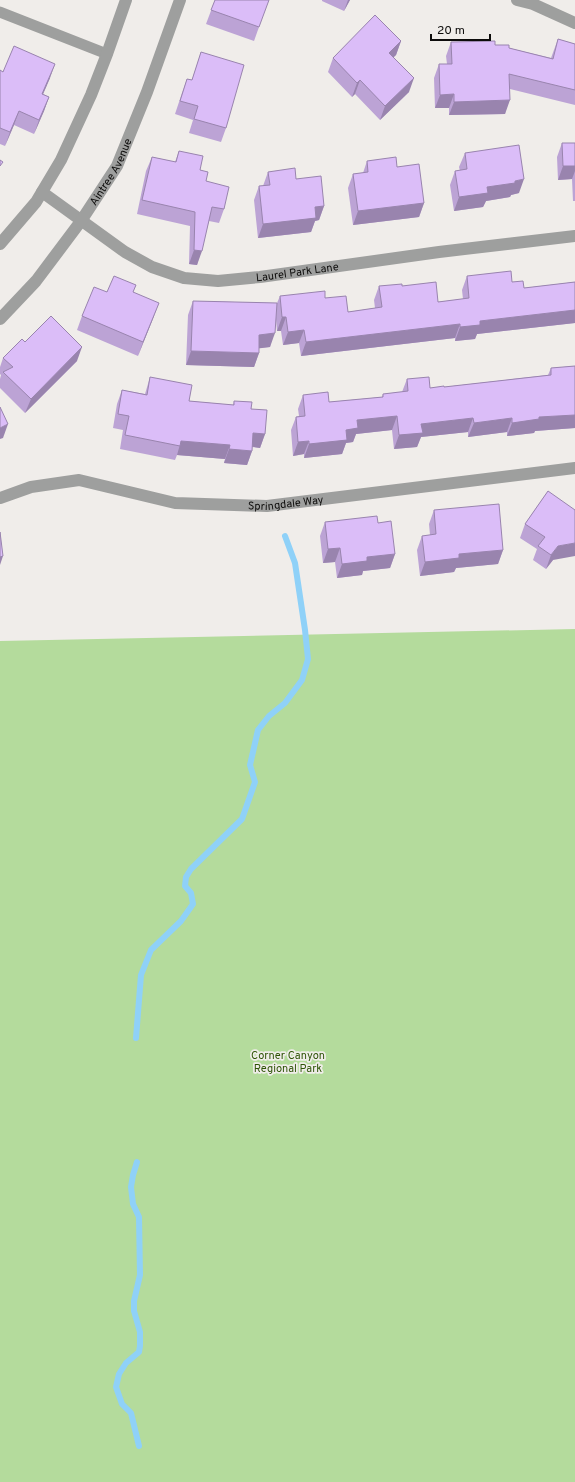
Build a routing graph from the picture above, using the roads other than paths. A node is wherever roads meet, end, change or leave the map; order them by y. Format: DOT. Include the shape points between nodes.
graph roads {
  1 [pos="126,0"];
  2 [pos="180,0"];
  3 [pos="517,0"];
  4 [pos="0,12"];
  5 [pos="575,23"];
  6 [pos="107,54"];
  7 [pos="42,192"];
  8 [pos="81,221"];
  9 [pos="575,236"];
  10 [pos="0,244"];
  11 [pos="0,319"];
  12 [pos="575,468"];
  13 [pos="0,498"];
  1 -- 6 [label="street"];
  2 -- 8 [label="street, Aintree Avenue" via="117,166"];
  3 -- 5 [label="street" via="533,4"];
  4 -- 6 [label="lane"];
  6 -- 7 [label="street" via="75,131"];
  7 -- 8 [label="street, Laurel Park Lane"];
  7 -- 10 [label="street"];
  8 -- 9 [label="street, Laurel Park Lane" via="125,252 152,267 184,278 218,281"];
  8 -- 11 [label="street, Aintree Avenue" via="36,281"];
  12 -- 13 [label="street, Springdale Way" via="267,506 175,503 79,480 31,487"];
}
